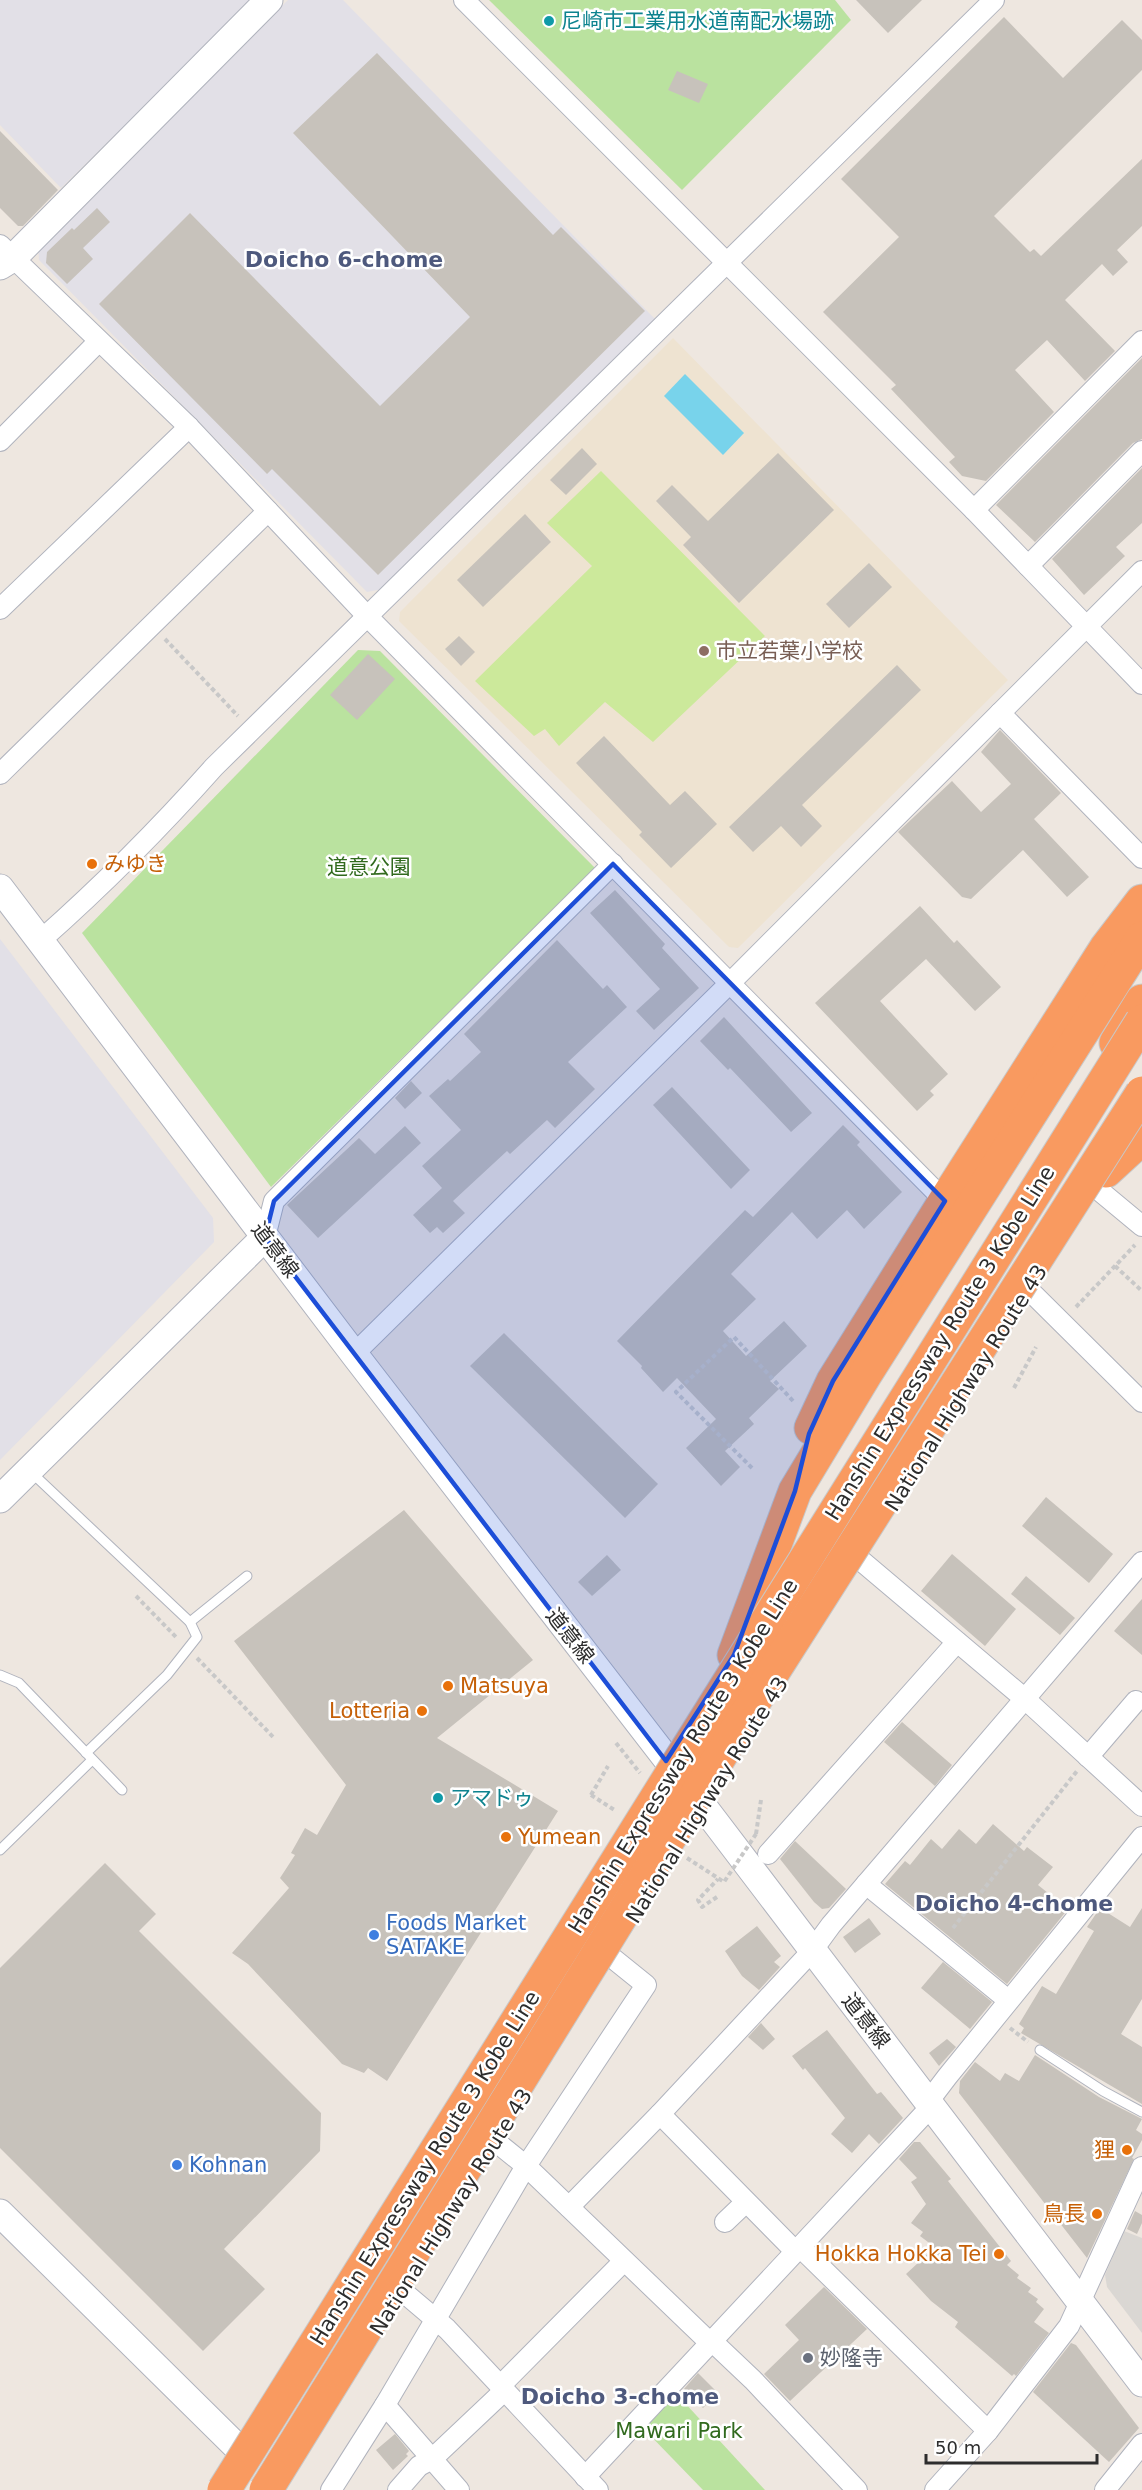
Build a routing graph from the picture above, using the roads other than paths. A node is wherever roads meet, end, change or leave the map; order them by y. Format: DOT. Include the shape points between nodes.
graph roads {
  1 [pos="269,0"];
  2 [pos="464,0"];
  3 [pos="994,0"];
  4 [pos="4,257"];
  5 [pos="728,262"];
  6 [pos="99,341"];
  7 [pos="1142,341"];
  8 [pos="189,428"];
  9 [pos="0,441"];
  10 [pos="1142,451"];
  11 [pos="974,510"];
  12 [pos="268,511"];
  13 [pos="1028,566"];
  14 [pos="1142,571"];
  15 [pos="0,609"];
  16 [pos="368,617"];
  17 [pos="1086,627"];
  18 [pos="1142,684"];
  19 [pos="1000,713"];
  20 [pos="0,774"];
  21 [pos="1142,858"];
  22 [pos="613,864"];
  23 [pos="0,888"];
  24 [pos="1142,901"];
  25 [pos="1142,938"];
  26 [pos="41,940"];
  27 [pos="730,983"];
  28 [pos="1142,1001"];
  29 [pos="1142,1021"];
  30 [pos="1142,1093"];
  31 [pos="1142,1113"];
  32 [pos="1142,1138"];
  33 [pos="1100,1179"];
  34 [pos="945,1202"];
  35 [pos="1142,1227"];
  36 [pos="265,1237"];
  37 [pos="1029,1289"];
  38 [pos="354,1354"];
  39 [pos="1142,1402"];
  40 [pos="29,1470"];
  41 [pos="795,1491"];
  42 [pos="0,1499"];
  43 [pos="858,1558"];
  44 [pos="1142,1562"];
  45 [pos="247,1576"];
  46 [pos="190,1622"];
  47 [pos="957,1642"];
  48 [pos="734,1655"];
  49 [pos="0,1675"];
  50 [pos="1024,1699"];
  51 [pos="1136,1701"];
  52 [pos="89,1757"];
  53 [pos="1088,1757"];
  54 [pos="666,1761"];
  55 [pos="122,1790"];
  56 [pos="703,1806"];
  57 [pos="1142,1806"];
  58 [pos="1142,1837"];
  59 [pos="0,1850"];
  60 [pos="768,1854"];
  61 [pos="866,1884"];
  62 [pos="812,1951"];
  63 [pos="610,1956"];
  64 [pos="1008,2000"];
  65 [pos="1040,2050"];
  66 [pos="928,2102"];
  67 [pos="1142,2112"];
  68 [pos="660,2114"];
  69 [pos="495,2141"];
  70 [pos="526,2166"];
  71 [pos="1142,2167"];
  72 [pos="746,2202"];
  73 [pos="569,2207"];
  74 [pos="0,2213"];
  75 [pos="725,2222"];
  76 [pos="797,2249"];
  77 [pos="624,2261"];
  78 [pos="401,2290"];
  79 [pos="1080,2303"];
  80 [pos="436,2320"];
  81 [pos="710,2341"];
  82 [pos="1142,2383"];
  83 [pos="502,2389"];
  84 [pos="386,2405"];
  85 [pos="988,2431"];
  86 [pos="1142,2444"];
  87 [pos="238,2448"];
  88 [pos="432,2459"];
  89 [pos="591,2484"];
  90 [pos="212,2490"];
  91 [pos="224,2490"];
  92 [pos="266,2490"];
  93 [pos="279,2490"];
  94 [pos="331,2490"];
  95 [pos="398,2490"];
  96 [pos="459,2490"];
  97 [pos="857,2490"];
  98 [pos="934,2490"];
  99 [pos="1105,2490"];
  1 -- 4 [label="street"];
  2 -- 5 [label="street"];
  3 -- 5 [label="street"];
  4 -- 6 [label="street"];
  5 -- 11 [label="street"];
  5 -- 16 [label="street"];
  6 -- 8 [label="street"];
  6 -- 9 [label="street"];
  7 -- 11 [label="street"];
  8 -- 12 [label="street"];
  8 -- 15 [label="street"];
  10 -- 13 [label="street"];
  11 -- 13 [label="street"];
  12 -- 16 [label="street"];
  12 -- 20 [label="street"];
  13 -- 17 [label="street"];
  14 -- 17 [label="street"];
  16 -- 22 [label="street"];
  16 -- 26 [label="street" via="93,894"];
  17 -- 18 [label="street"];
  17 -- 19 [label="street"];
  19 -- 21 [label="street"];
  19 -- 27 [label="street"];
  22 -- 27 [label="street"];
  22 -- 36 [label="street" via="274,1201"];
  23 -- 26 [label="street, 道意線"];
  24 -- 34 [label="highway" via="1106,948"];
  25 -- 41 [label="highway"];
  26 -- 36 [label="street, 道意線"];
  27 -- 34 [label="street"];
  27 -- 38 [label="street"];
  28 -- 48 [label="highway"];
  29 -- 91 [label="highway, Hanshin Expressway Route 3 Kobe Line, bridge"];
  30 -- 92 [label="highway, Hanshin Expressway Route 3 Kobe Line, bridge" via="751,1706"];
  31 -- 33 [label="highway, National Highway Route 43"];
  32 -- 33 [label="highway"];
  33 -- 35 [label="street"];
  33 -- 37 [label="highway, National Highway Route 43"];
  34 -- 41 [label="highway" via="833,1381 808,1434"];
  36 -- 38 [label="street, 道意線"];
  36 -- 40 [label="street"];
  37 -- 39 [label="street"];
  37 -- 43 [label="highway, National Highway Route 43"];
  38 -- 54 [label="street, 道意線"];
  40 -- 42 [label="street"];
  40 -- 46 [label="lane"];
  41 -- 48 [label="highway"];
  43 -- 47 [label="street"];
  43 -- 56 [label="highway, National Highway Route 43"];
  44 -- 50 [label="street"];
  45 -- 46 [label="lane"];
  46 -- 52 [label="lane" via="197,1637 167,1675"];
  47 -- 50 [label="street"];
  47 -- 60 [label="street"];
  48 -- 54 [label="highway"];
  49 -- 52 [label="lane" via="19,1683"];
  50 -- 53 [label="street"];
  50 -- 61 [label="street"];
  51 -- 53 [label="street"];
  52 -- 55 [label="lane"];
  52 -- 59 [label="lane"];
  53 -- 57 [label="street"];
  54 -- 56 [label="street, 道意線"];
  54 -- 87 [label="highway"];
  56 -- 62 [label="street, 道意線"];
  56 -- 63 [label="highway, National Highway Route 43"];
  58 -- 64 [label="street"];
  61 -- 62 [label="street"];
  61 -- 64 [label="street"];
  62 -- 66 [label="street, 道意線"];
  62 -- 68 [label="street"];
  63 -- 69 [label="highway, National Highway Route 43"];
  63 -- 70 [label="street" via="646,1985"];
  64 -- 66 [label="street"];
  65 -- 67 [label="lane"];
  66 -- 76 [label="street" via="925,2113"];
  66 -- 79 [label="street, 道意線"];
  68 -- 72 [label="street"];
  68 -- 73 [label="street"];
  69 -- 70 [label="street"];
  69 -- 78 [label="highway, National Highway Route 43"];
  70 -- 73 [label="street"];
  70 -- 80 [label="street"];
  71 -- 79 [label="street"];
  72 -- 75 [label="street"];
  72 -- 76 [label="street"];
  73 -- 77 [label="street"];
  74 -- 87 [label="street"];
  76 -- 81 [label="street"];
  76 -- 85 [label="street"];
  77 -- 81 [label="street"];
  77 -- 83 [label="street"];
  78 -- 80 [label="street"];
  78 -- 93 [label="highway, National Highway Route 43"];
  79 -- 82 [label="street, 道意線"];
  79 -- 85 [label="street" via="1069,2326"];
  80 -- 83 [label="street"];
  80 -- 84 [label="street"];
  81 -- 89 [label="street"];
  81 -- 97 [label="street" via="753,2380"];
  83 -- 88 [label="street"];
  83 -- 89 [label="street"];
  84 -- 88 [label="street"];
  84 -- 94 [label="street"];
  85 -- 98 [label="street"];
  86 -- 99 [label="street"];
  87 -- 90 [label="highway"];
  88 -- 95 [label="street" via="418,2466"];
  88 -- 96 [label="street"];
}
